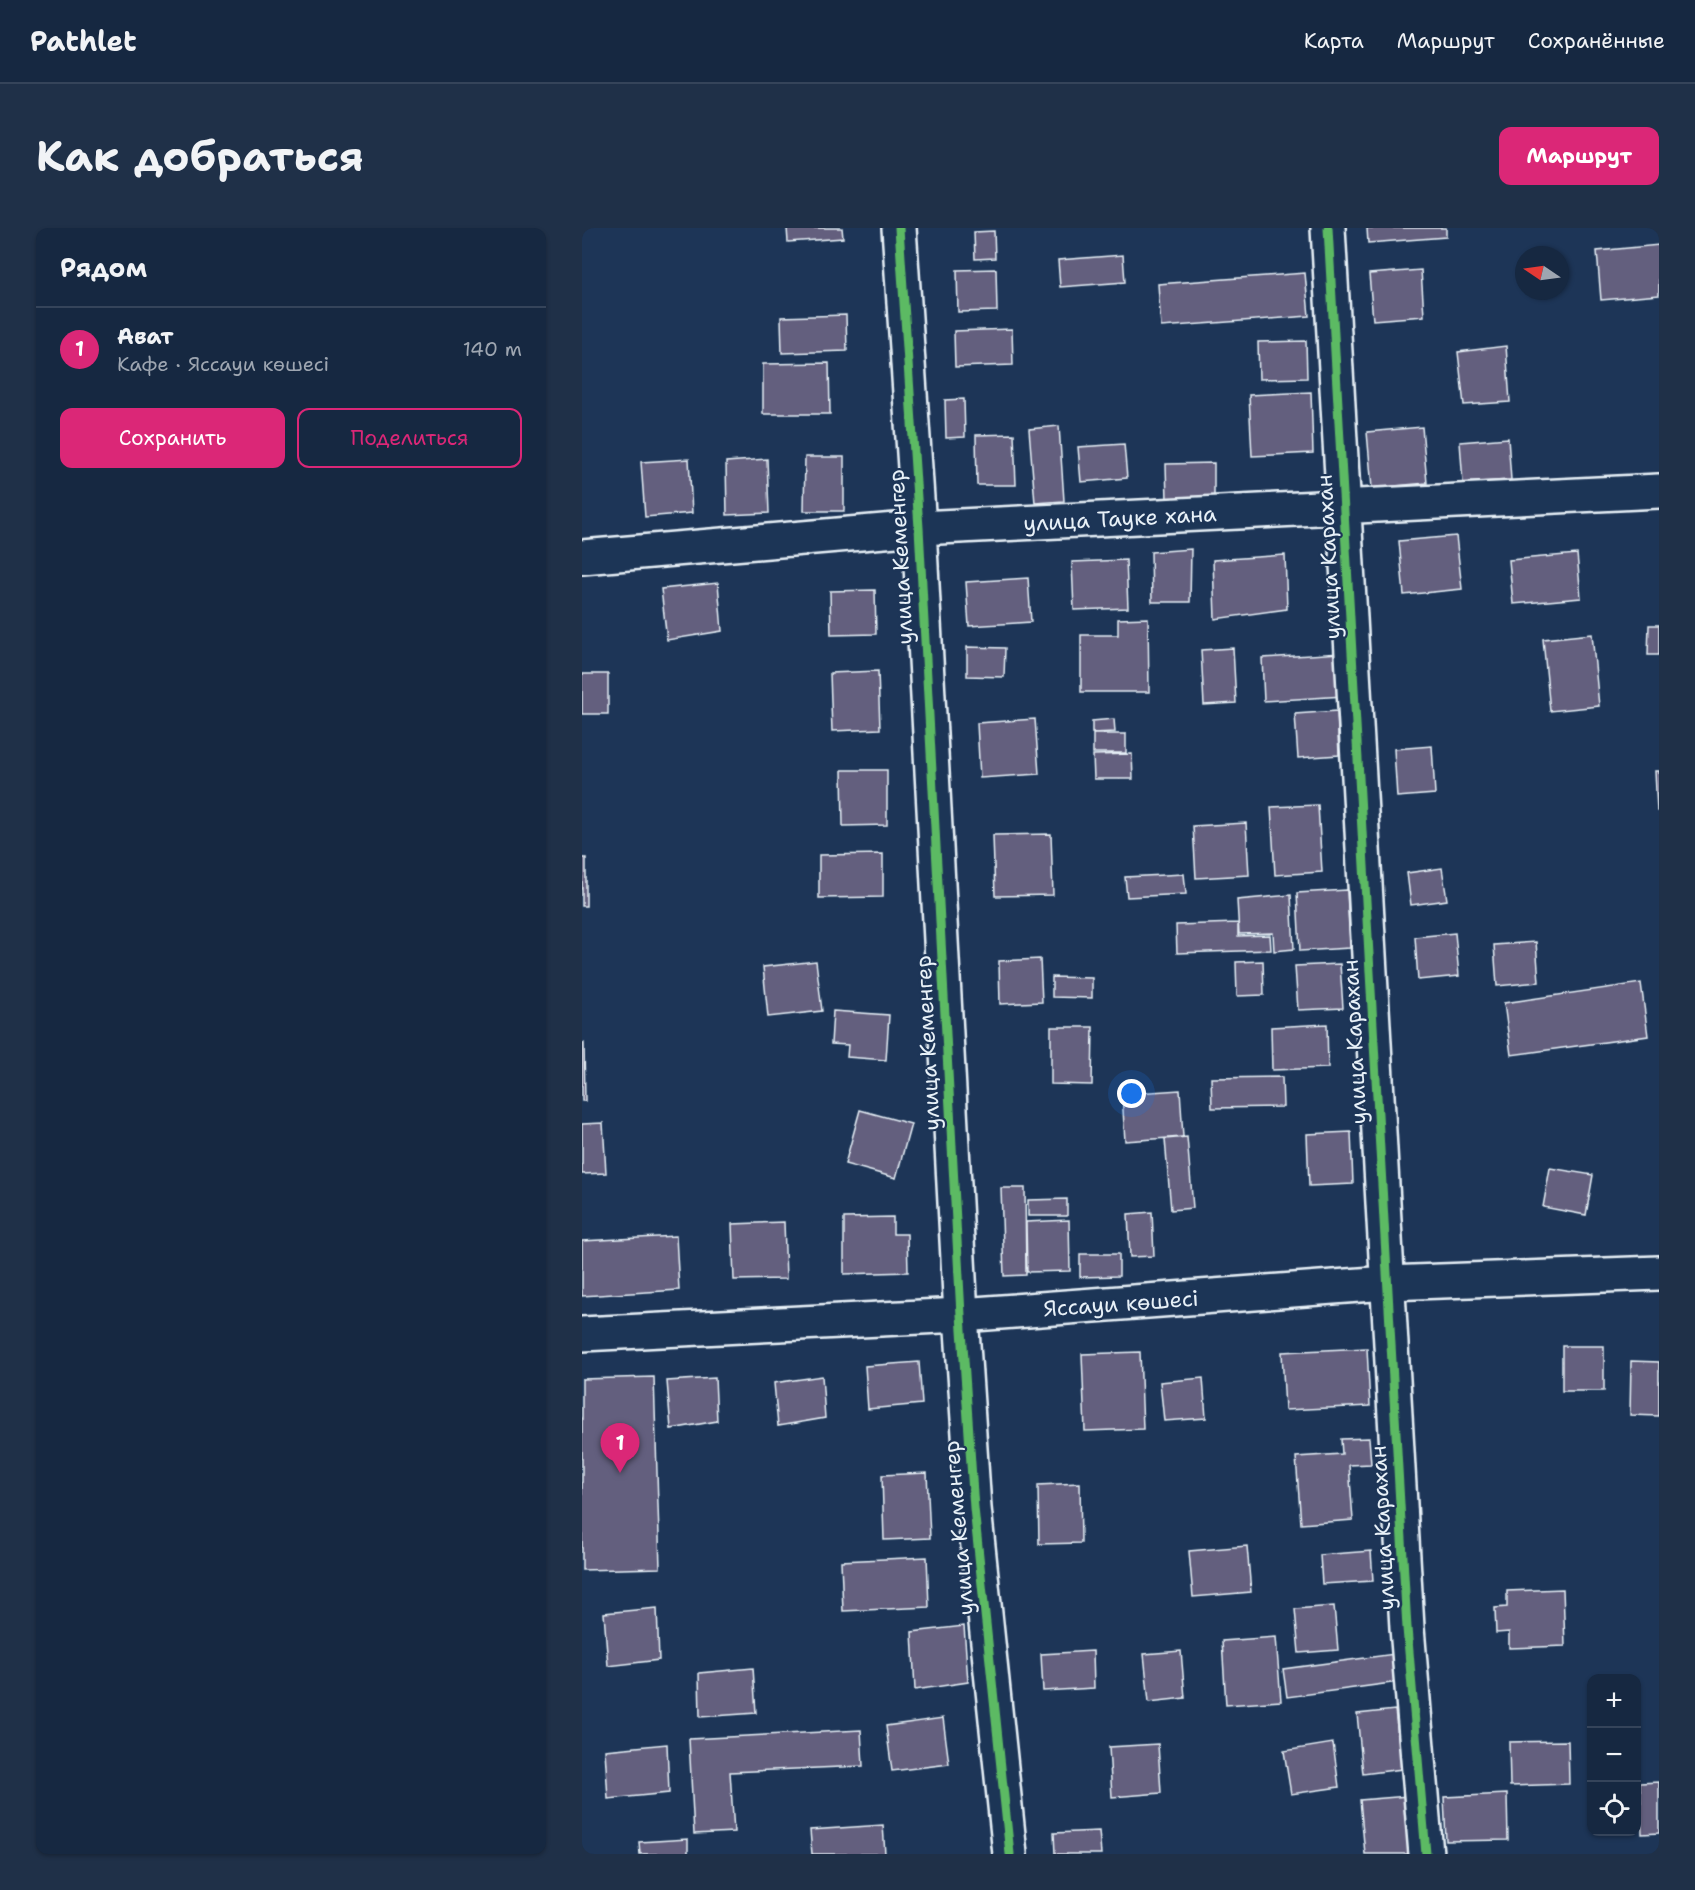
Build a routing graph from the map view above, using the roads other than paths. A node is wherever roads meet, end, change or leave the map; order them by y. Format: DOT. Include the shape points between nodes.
graph roads {
  1 [pos="899,228"];
  2 [pos="1328,228"];
  3 [pos="1659,491"];
  4 [pos="1345,507"];
  5 [pos="919,528"];
  6 [pos="582,558"];
  7 [pos="1659,1273"];
  8 [pos="1387,1283"];
  9 [pos="961,1315"];
  10 [pos="582,1334"];
  11 [pos="1010,1854"];
  12 [pos="1426,1854"];
  1 -- 5 [label="street, улица Кеменгер"];
  2 -- 4 [label="street, улица Карахан"];
  3 -- 4 [label="street, улица Тауке хана"];
  4 -- 5 [label="street, улица Тауке хана"];
  4 -- 8 [label="street, улица Карахан"];
  5 -- 6 [label="street, улица Тауке хана"];
  5 -- 9 [label="street, улица Кеменгер"];
  7 -- 8 [label="street, Яссауи көшесі"];
  8 -- 9 [label="street, Яссауи көшесі"];
  8 -- 12 [label="street, улица Карахан" via="1407,1628"];
  9 -- 10 [label="street, Яссауи көшесі"];
  9 -- 11 [label="street, улица Кеменгер" via="974,1508"];
}
